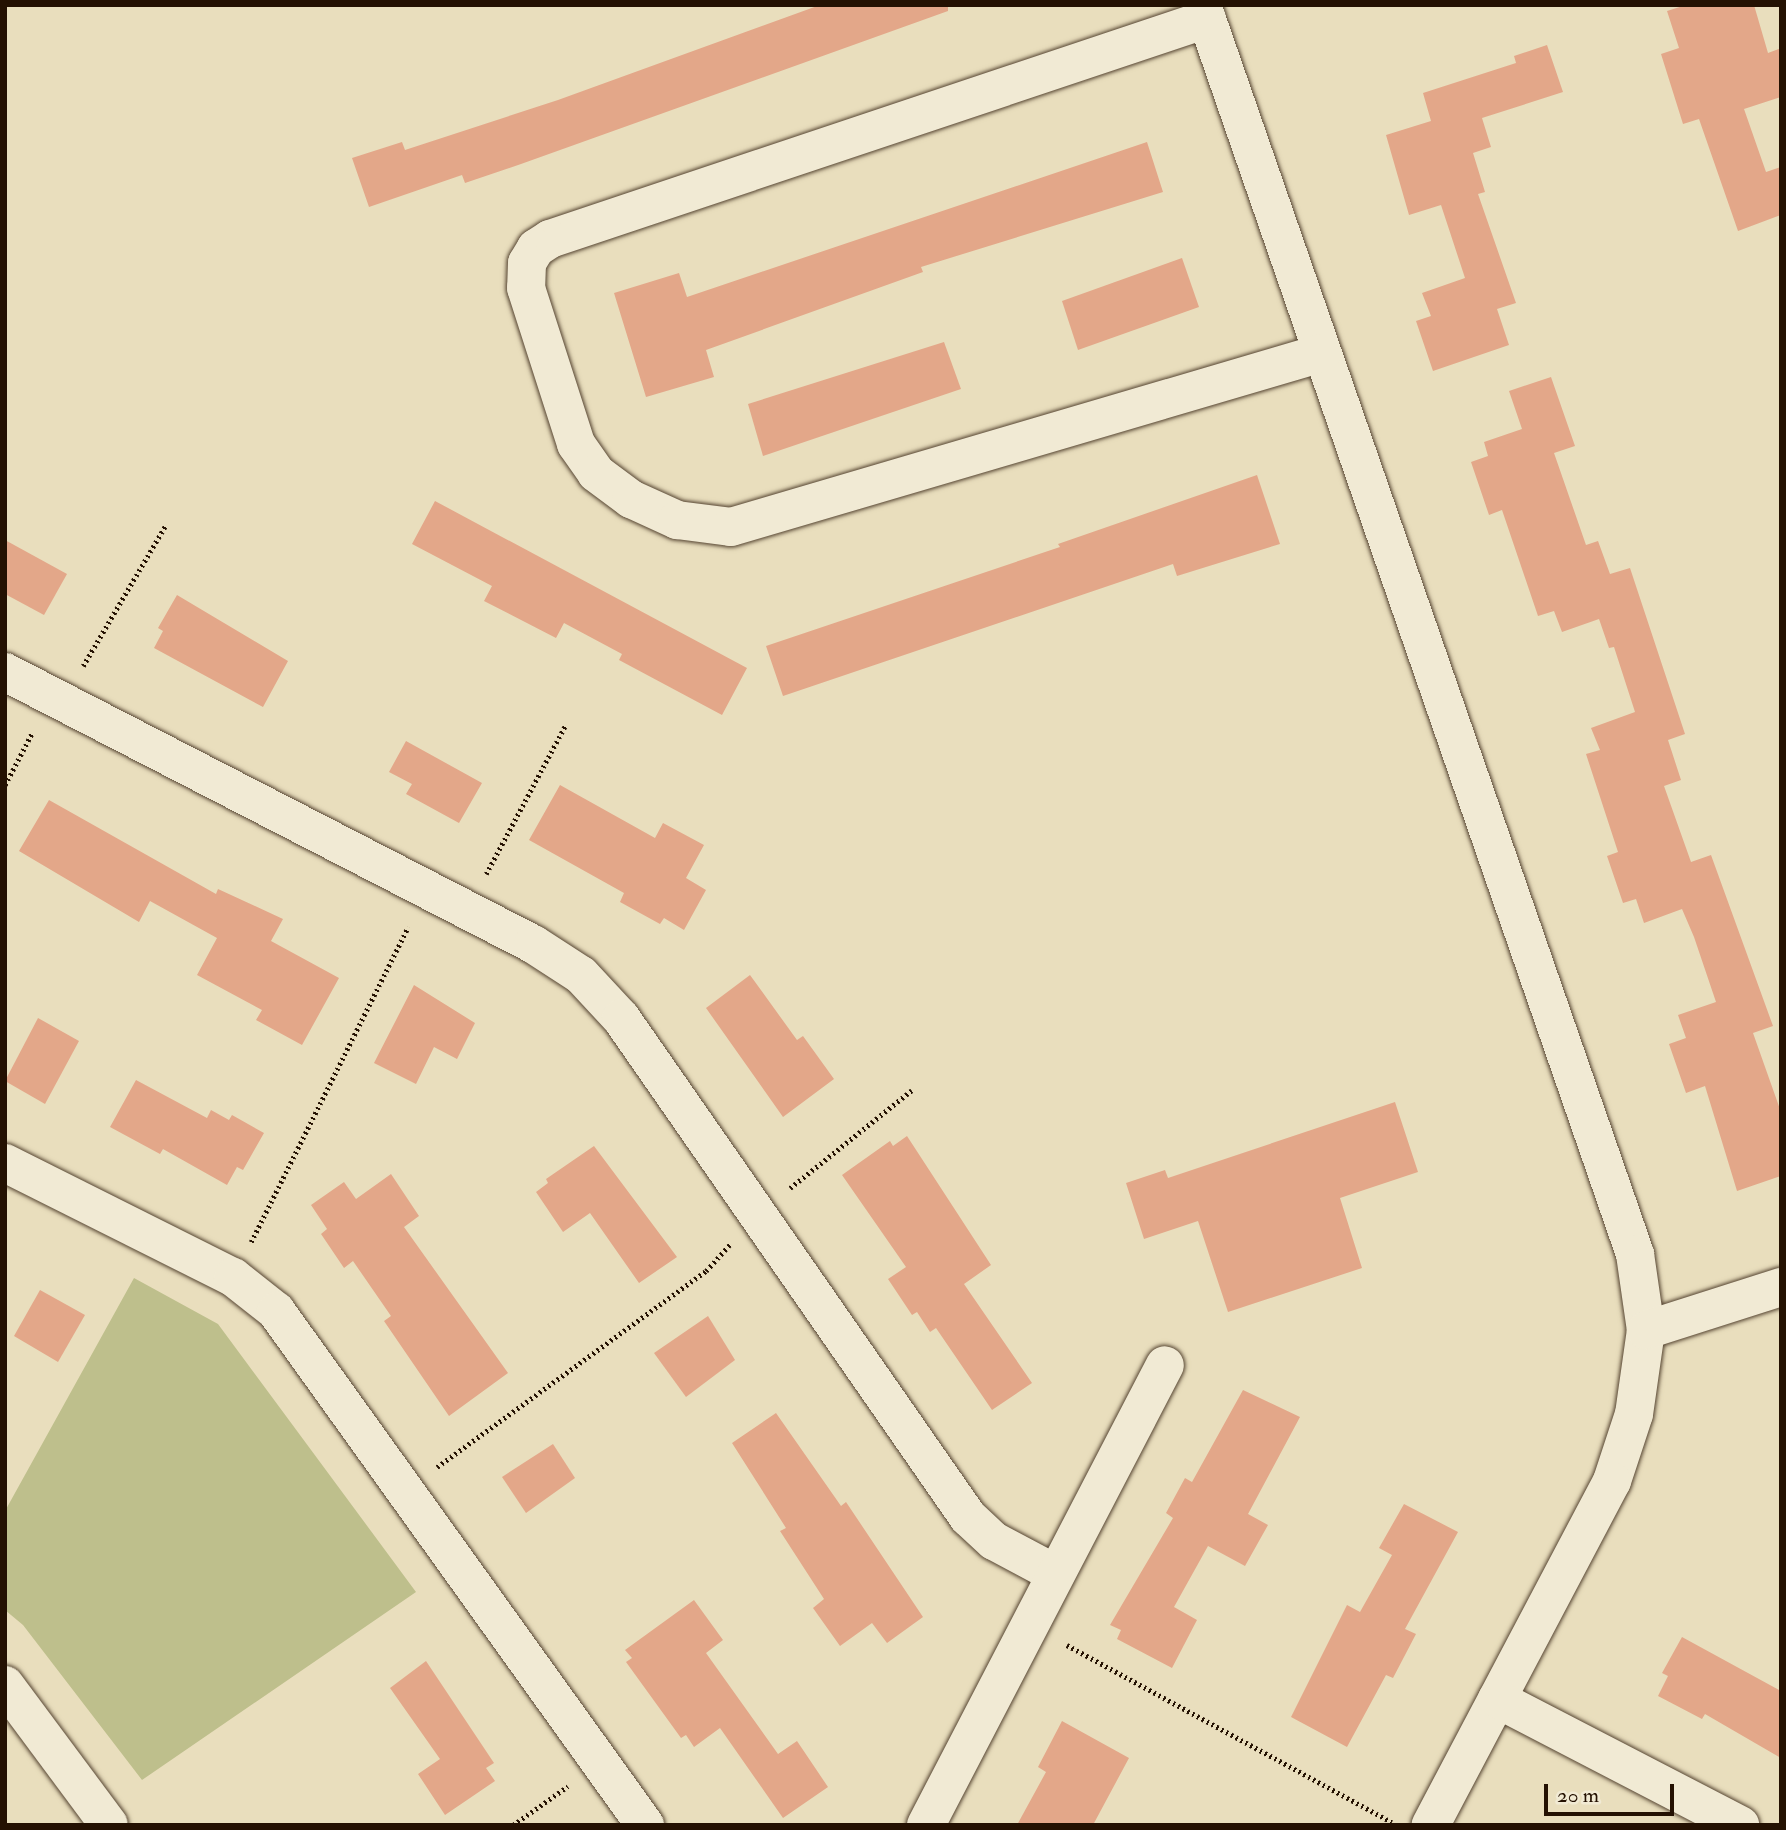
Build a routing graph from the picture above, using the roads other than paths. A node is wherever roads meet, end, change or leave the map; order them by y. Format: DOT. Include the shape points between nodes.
graph roads {
  1 [pos="1205,12"];
  2 [pos="1322,353"];
  3 [pos="5,672"];
  4 [pos="5,1163"];
  5 [pos="1781,1287"];
  6 [pos="1646,1330"];
  7 [pos="1165,1365"];
  8 [pos="1056,1574"];
  9 [pos="5,1685"];
  10 [pos="1497,1699"];
  11 [pos="109,1825"];
  12 [pos="645,1825"];
  13 [pos="926,1825"];
  14 [pos="1431,1825"];
  15 [pos="1740,1825"];
  1 -- 2 [label="street"];
  1 -- 2 [label="street" via="550,239 536,248 527,263 526,288 576,444 596,473 631,499 677,520 731,527"];
  2 -- 6 [label="street" via="1635,1254"];
  3 -- 8 [label="street" via="467,910 582,975 621,1018 979,1531"];
  4 -- 12 [label="street" via="233,1277 276,1311"];
  5 -- 6 [label="street"];
  6 -- 10 [label="street" via="1634,1414 1612,1481"];
  7 -- 8 [label="street"];
  8 -- 13 [label="street"];
  9 -- 11 [label="street"];
  10 -- 14 [label="street"];
  10 -- 15 [label="street"];
}
